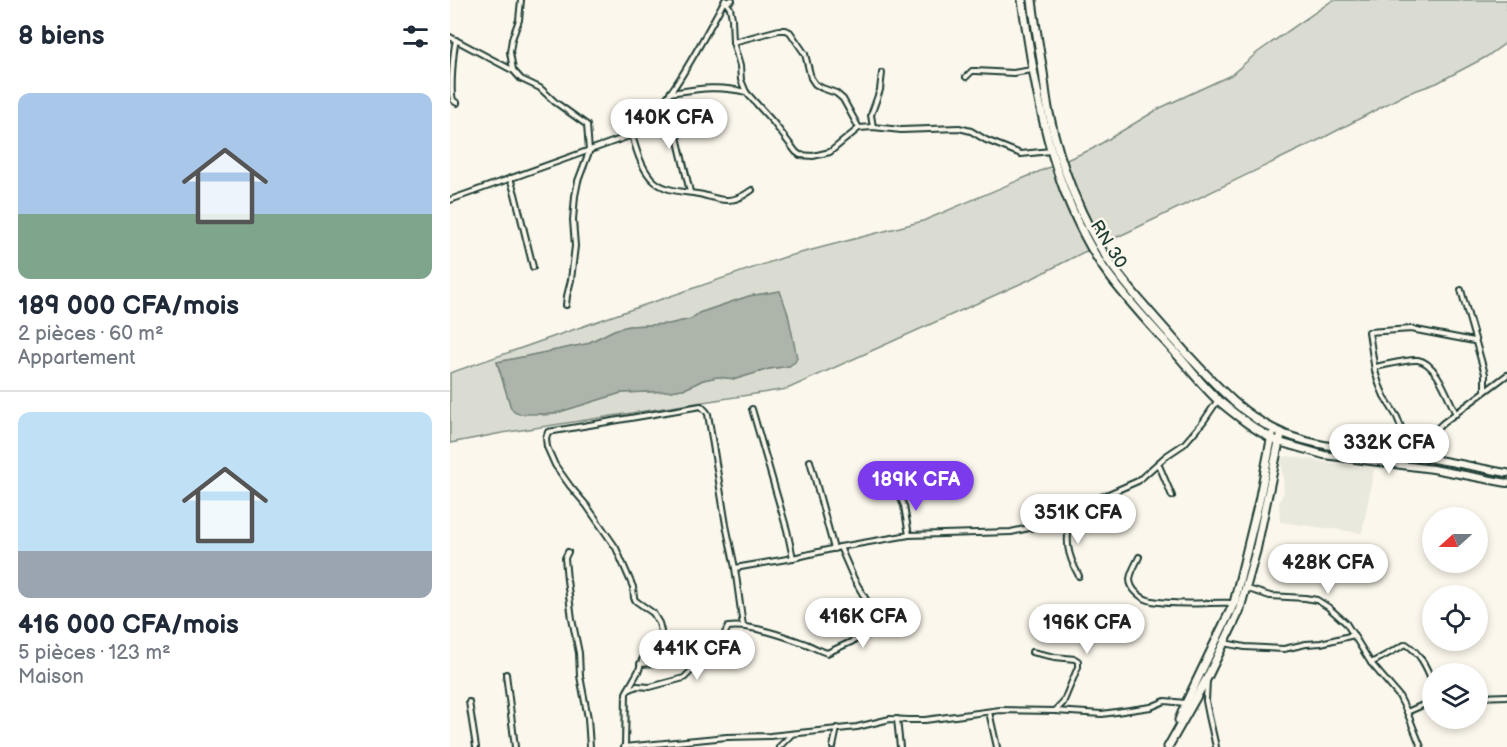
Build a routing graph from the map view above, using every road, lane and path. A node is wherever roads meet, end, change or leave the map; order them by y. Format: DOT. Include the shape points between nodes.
graph roads {
  1 [pos="521,0"];
  2 [pos="732,0"];
  3 [pos="1022,0"];
  4 [pos="1032,0"];
  5 [pos="726,1"];
  6 [pos="450,37"];
  7 [pos="456,40"];
  8 [pos="733,42"];
  9 [pos="513,70"];
  10 [pos="1032,70"];
  11 [pos="882,73"];
  12 [pos="966,77"];
  13 [pos="746,92"];
  14 [pos="669,93"];
  15 [pos="662,102"];
  16 [pos="457,103"];
  17 [pos="873,127"];
  18 [pos="859,128"];
  19 [pos="632,135"];
  20 [pos="589,151"];
  21 [pos="1051,151"];
  22 [pos="510,178"];
  23 [pos="752,190"];
  24 [pos="690,192"];
  25 [pos="450,200"];
  26 [pos="533,267"];
  27 [pos="1461,290"];
  28 [pos="566,305"];
  29 [pos="1474,341"];
  30 [pos="1375,367"];
  31 [pos="1507,375"];
  32 [pos="1485,391"];
  33 [pos="1218,400"];
  34 [pos="752,409"];
  35 [pos="1456,414"];
  36 [pos="1274,430"];
  37 [pos="1282,433"];
  38 [pos="1271,438"];
  39 [pos="1278,442"];
  40 [pos="1410,454"];
  41 [pos="810,461"];
  42 [pos="1158,463"];
  43 [pos="1507,473"];
  44 [pos="1507,483"];
  45 [pos="900,496"];
  46 [pos="1172,496"];
  47 [pos="1070,515"];
  48 [pos="909,534"];
  49 [pos="840,547"];
  50 [pos="834,549"];
  51 [pos="568,552"];
  52 [pos="1139,557"];
  53 [pos="793,558"];
  54 [pos="735,568"];
  55 [pos="1079,576"];
  56 [pos="1245,588"];
  57 [pos="1234,603"];
  58 [pos="743,626"];
  59 [pos="1354,635"];
  60 [pos="1224,643"];
  61 [pos="1032,652"];
  62 [pos="705,660"];
  63 [pos="1371,663"];
  64 [pos="1424,663"];
  65 [pos="640,664"];
  66 [pos="506,674"];
  67 [pos="1208,678"];
  68 [pos="628,690"];
  69 [pos="1507,696"];
  70 [pos="1488,697"];
  71 [pos="469,702"];
  72 [pos="1063,703"];
  73 [pos="1186,703"];
  74 [pos="1422,705"];
  75 [pos="1055,711"];
  76 [pos="989,712"];
  77 [pos="1069,712"];
  78 [pos="1407,712"];
  79 [pos="897,719"];
  80 [pos="837,728"];
  81 [pos="792,733"];
  82 [pos="1172,739"];
  83 [pos="476,747"];
  84 [pos="515,747"];
  85 [pos="590,747"];
  86 [pos="625,747"];
  87 [pos="780,747"];
  88 [pos="833,747"];
  89 [pos="900,747"];
  90 [pos="997,747"];
  91 [pos="1168,747"];
  92 [pos="1216,747"];
  93 [pos="1421,747"];
  1 -- 9 [label="street" via="510,45"];
  2 -- 5 [label="street"];
  3 -- 10 [label="main road, RN 30 / RN 30"];
  4 -- 36 [label="main road, RN 30" via="1048,112 1071,185 1091,229 1131,290 1222,393"];
  5 -- 8 [label="street" via="732,18"];
  5 -- 14 [label="street"];
  6 -- 7 [label="street"];
  7 -- 9 [label="street"];
  7 -- 16 [label="street" via="451,97"];
  8 -- 13 [label="street"];
  8 -- 18 [label="street" via="779,30 790,32 805,54 815,84 843,99"];
  9 -- 20 [label="street" via="521,80 540,88 587,125"];
  10 -- 12 [label="street" via="976,70"];
  10 -- 21 [label="main road, RN 30 / RN 30"];
  11 -- 17 [label="street" via="871,115"];
  13 -- 14 [label="street" via="709,87"];
  13 -- 18 [label="street" via="800,155 830,152"];
  14 -- 15 [label="street"];
  15 -- 19 [label="street"];
  15 -- 24 [label="street" via="674,124"];
  17 -- 18 [label="street"];
  17 -- 21 [label="street" via="959,128 1021,154"];
  19 -- 20 [label="street"];
  19 -- 24 [label="street" via="652,179 664,187"];
  20 -- 22 [label="street"];
  20 -- 28 [label="street" via="575,196 575,246"];
  21 -- 33 [label="main road, RN 30 / RN 30" via="1078,223 1103,266"];
  22 -- 25 [label="street"];
  22 -- 26 [label="street"];
  23 -- 24 [label="street" via="726,200"];
  27 -- 29 [label="street"];
  29 -- 30 [label="street" via="1411,329 1369,332"];
  29 -- 32 [label="street" via="1485,374"];
  30 -- 35 [label="street" via="1424,362 1436,374"];
  30 -- 40 [label="street"];
  31 -- 32 [label="street"];
  32 -- 35 [label="street"];
  33 -- 38 [label="main road, RN 30 / RN 30"];
  33 -- 42 [label="street" via="1184,444"];
  34 -- 53 [label="street"];
  35 -- 40 [label="street"];
  36 -- 37 [label="main road, RN 30"];
  36 -- 38 [label="main road"];
  37 -- 39 [label="main road"];
  37 -- 40 [label="street" via="1326,446"];
  38 -- 39 [label="main road, RN 30 / RN 30"];
  38 -- 57 [label="main road"];
  39 -- 44 [label="street" via="1324,455"];
  39 -- 56 [label="main road"];
  40 -- 43 [label="street"];
  41 -- 50 [label="street"];
  42 -- 46 [label="street"];
  42 -- 47 [label="street" via="1138,481"];
  45 -- 48 [label="street"];
  47 -- 48 [label="street" via="1011,532"];
  47 -- 55 [label="street" via="1067,542"];
  48 -- 49 [label="street"];
  49 -- 50 [label="street"];
  49 -- 58 [label="street" via="879,622 875,631 827,653"];
  50 -- 53 [label="street"];
  51 -- 85 [label="street" via="566,572"];
  52 -- 57 [label="street" via="1131,585 1146,599"];
  53 -- 54 [label="street"];
  54 -- 58 [label="street"];
  54 -- 65 [label="street" via="704,408 548,432 547,447 555,465 616,548 634,598 659,623 659,637"];
  56 -- 59 [label="street" via="1270,596 1317,600 1346,623"];
  56 -- 60 [label="main road"];
  57 -- 73 [label="main road"];
  58 -- 62 [label="street" via="728,627 722,651"];
  59 -- 60 [label="street" via="1284,649"];
  59 -- 63 [label="street"];
  60 -- 67 [label="main road"];
  61 -- 72 [label="street" via="1078,661"];
  62 -- 65 [label="street"];
  62 -- 68 [label="street" via="684,678"];
  63 -- 64 [label="street" via="1406,644"];
  63 -- 78 [label="street"];
  65 -- 68 [label="street"];
  66 -- 84 [label="street"];
  67 -- 82 [label="main road"];
  67 -- 92 [label="street" via="1206,701"];
  68 -- 86 [label="street"];
  69 -- 70 [label="street"];
  71 -- 83 [label="street"];
  72 -- 75 [label="street"];
  72 -- 77 [label="street"];
  73 -- 77 [label="street" via="1165,701 1151,707 1102,714"];
  73 -- 82 [label="main road"];
  74 -- 78 [label="street"];
  75 -- 76 [label="street"];
  75 -- 77 [label="street"];
  76 -- 79 [label="street" via="926,720"];
  76 -- 90 [label="street"];
  78 -- 93 [label="street"];
  79 -- 80 [label="street"];
  79 -- 89 [label="street"];
  80 -- 81 [label="street"];
  80 -- 88 [label="street"];
  81 -- 86 [label="street"];
  81 -- 87 [label="street"];
  82 -- 91 [label="main road"];
}
